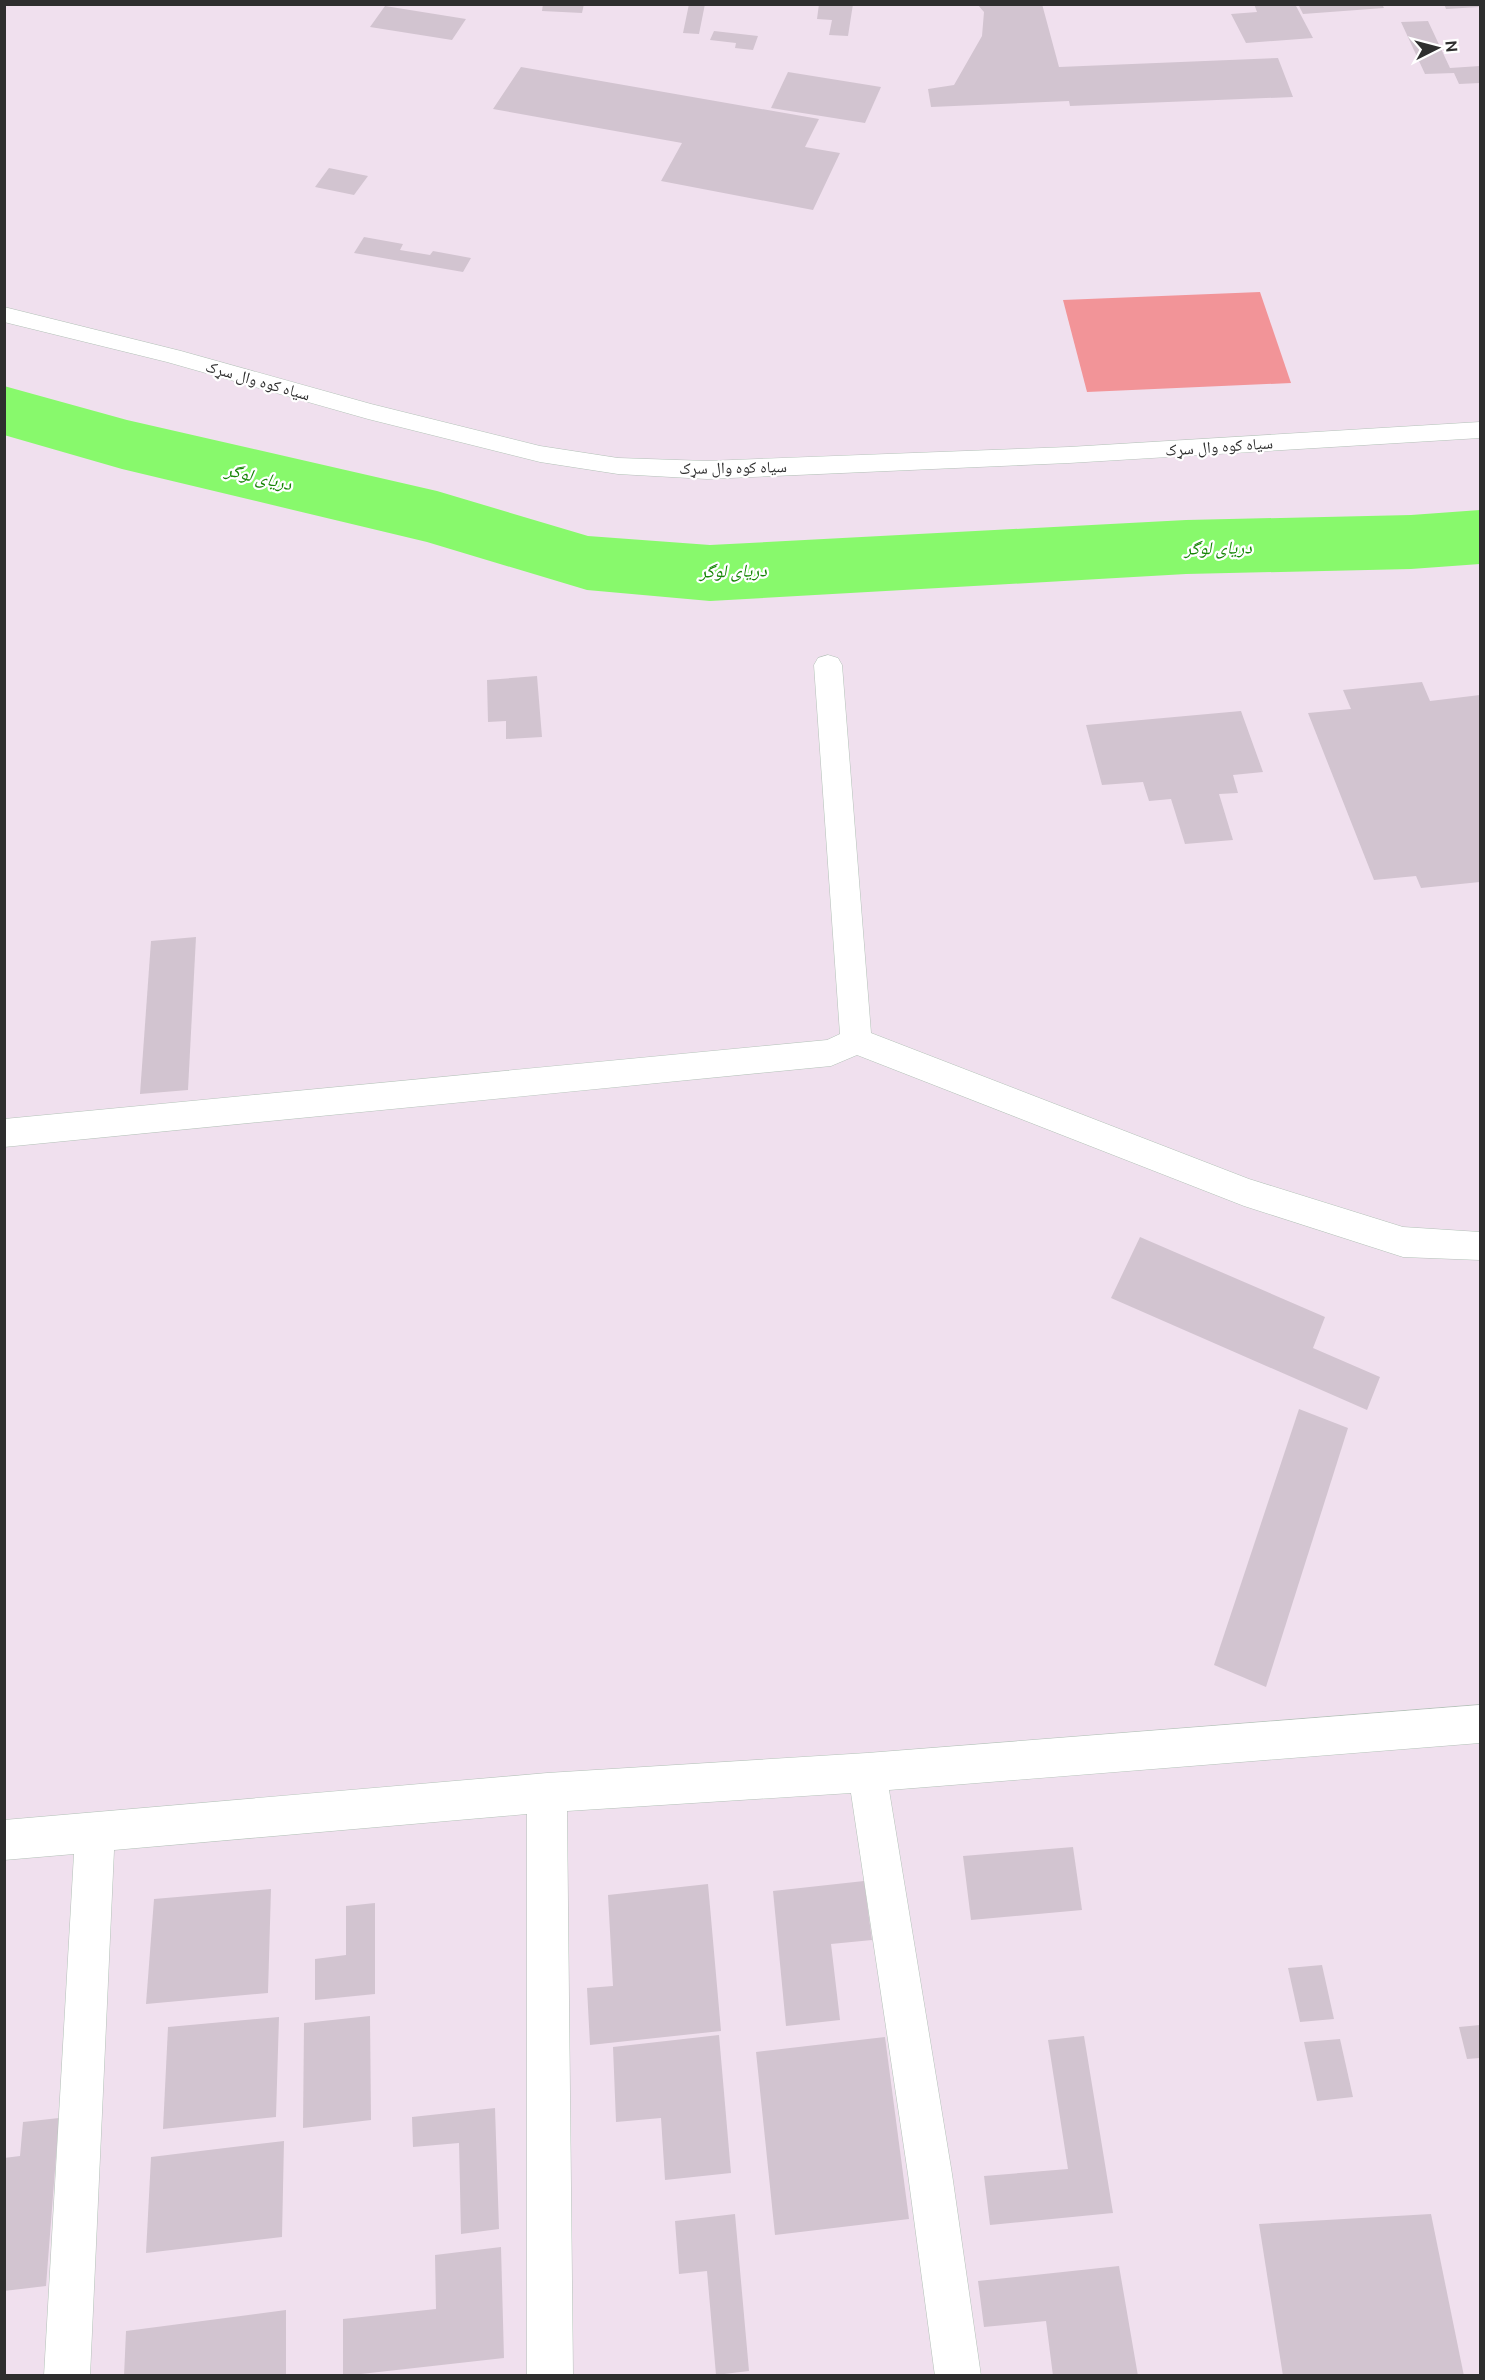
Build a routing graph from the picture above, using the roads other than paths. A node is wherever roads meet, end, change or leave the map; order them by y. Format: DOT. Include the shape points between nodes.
graph roads {
  1 [pos="4,314"];
  2 [pos="1480,430"];
  3 [pos="828,665"];
  4 [pos="856,1041"];
  5 [pos="4,1133"];
  6 [pos="1480,1246"];
  7 [pos="1480,1724"];
  8 [pos="867,1772"];
  9 [pos="547,1792"];
  10 [pos="95,1831"];
  11 [pos="4,1840"];
  12 [pos="67,2376"];
  13 [pos="550,2376"];
  14 [pos="958,2376"];
  1 -- 2 [label="street, سیاه کوه وال سړک" via="540,454 618,466 707,470 1069,455"];
  3 -- 4 [label="street"];
  4 -- 5 [label="street" via="831,1053"];
  4 -- 6 [label="street" via="1244,1192 1403,1242"];
  7 -- 8 [label="street"];
  8 -- 9 [label="street"];
  8 -- 14 [label="street"];
  9 -- 10 [label="street"];
  9 -- 13 [label="street"];
  10 -- 11 [label="street"];
  10 -- 12 [label="street"];
}
